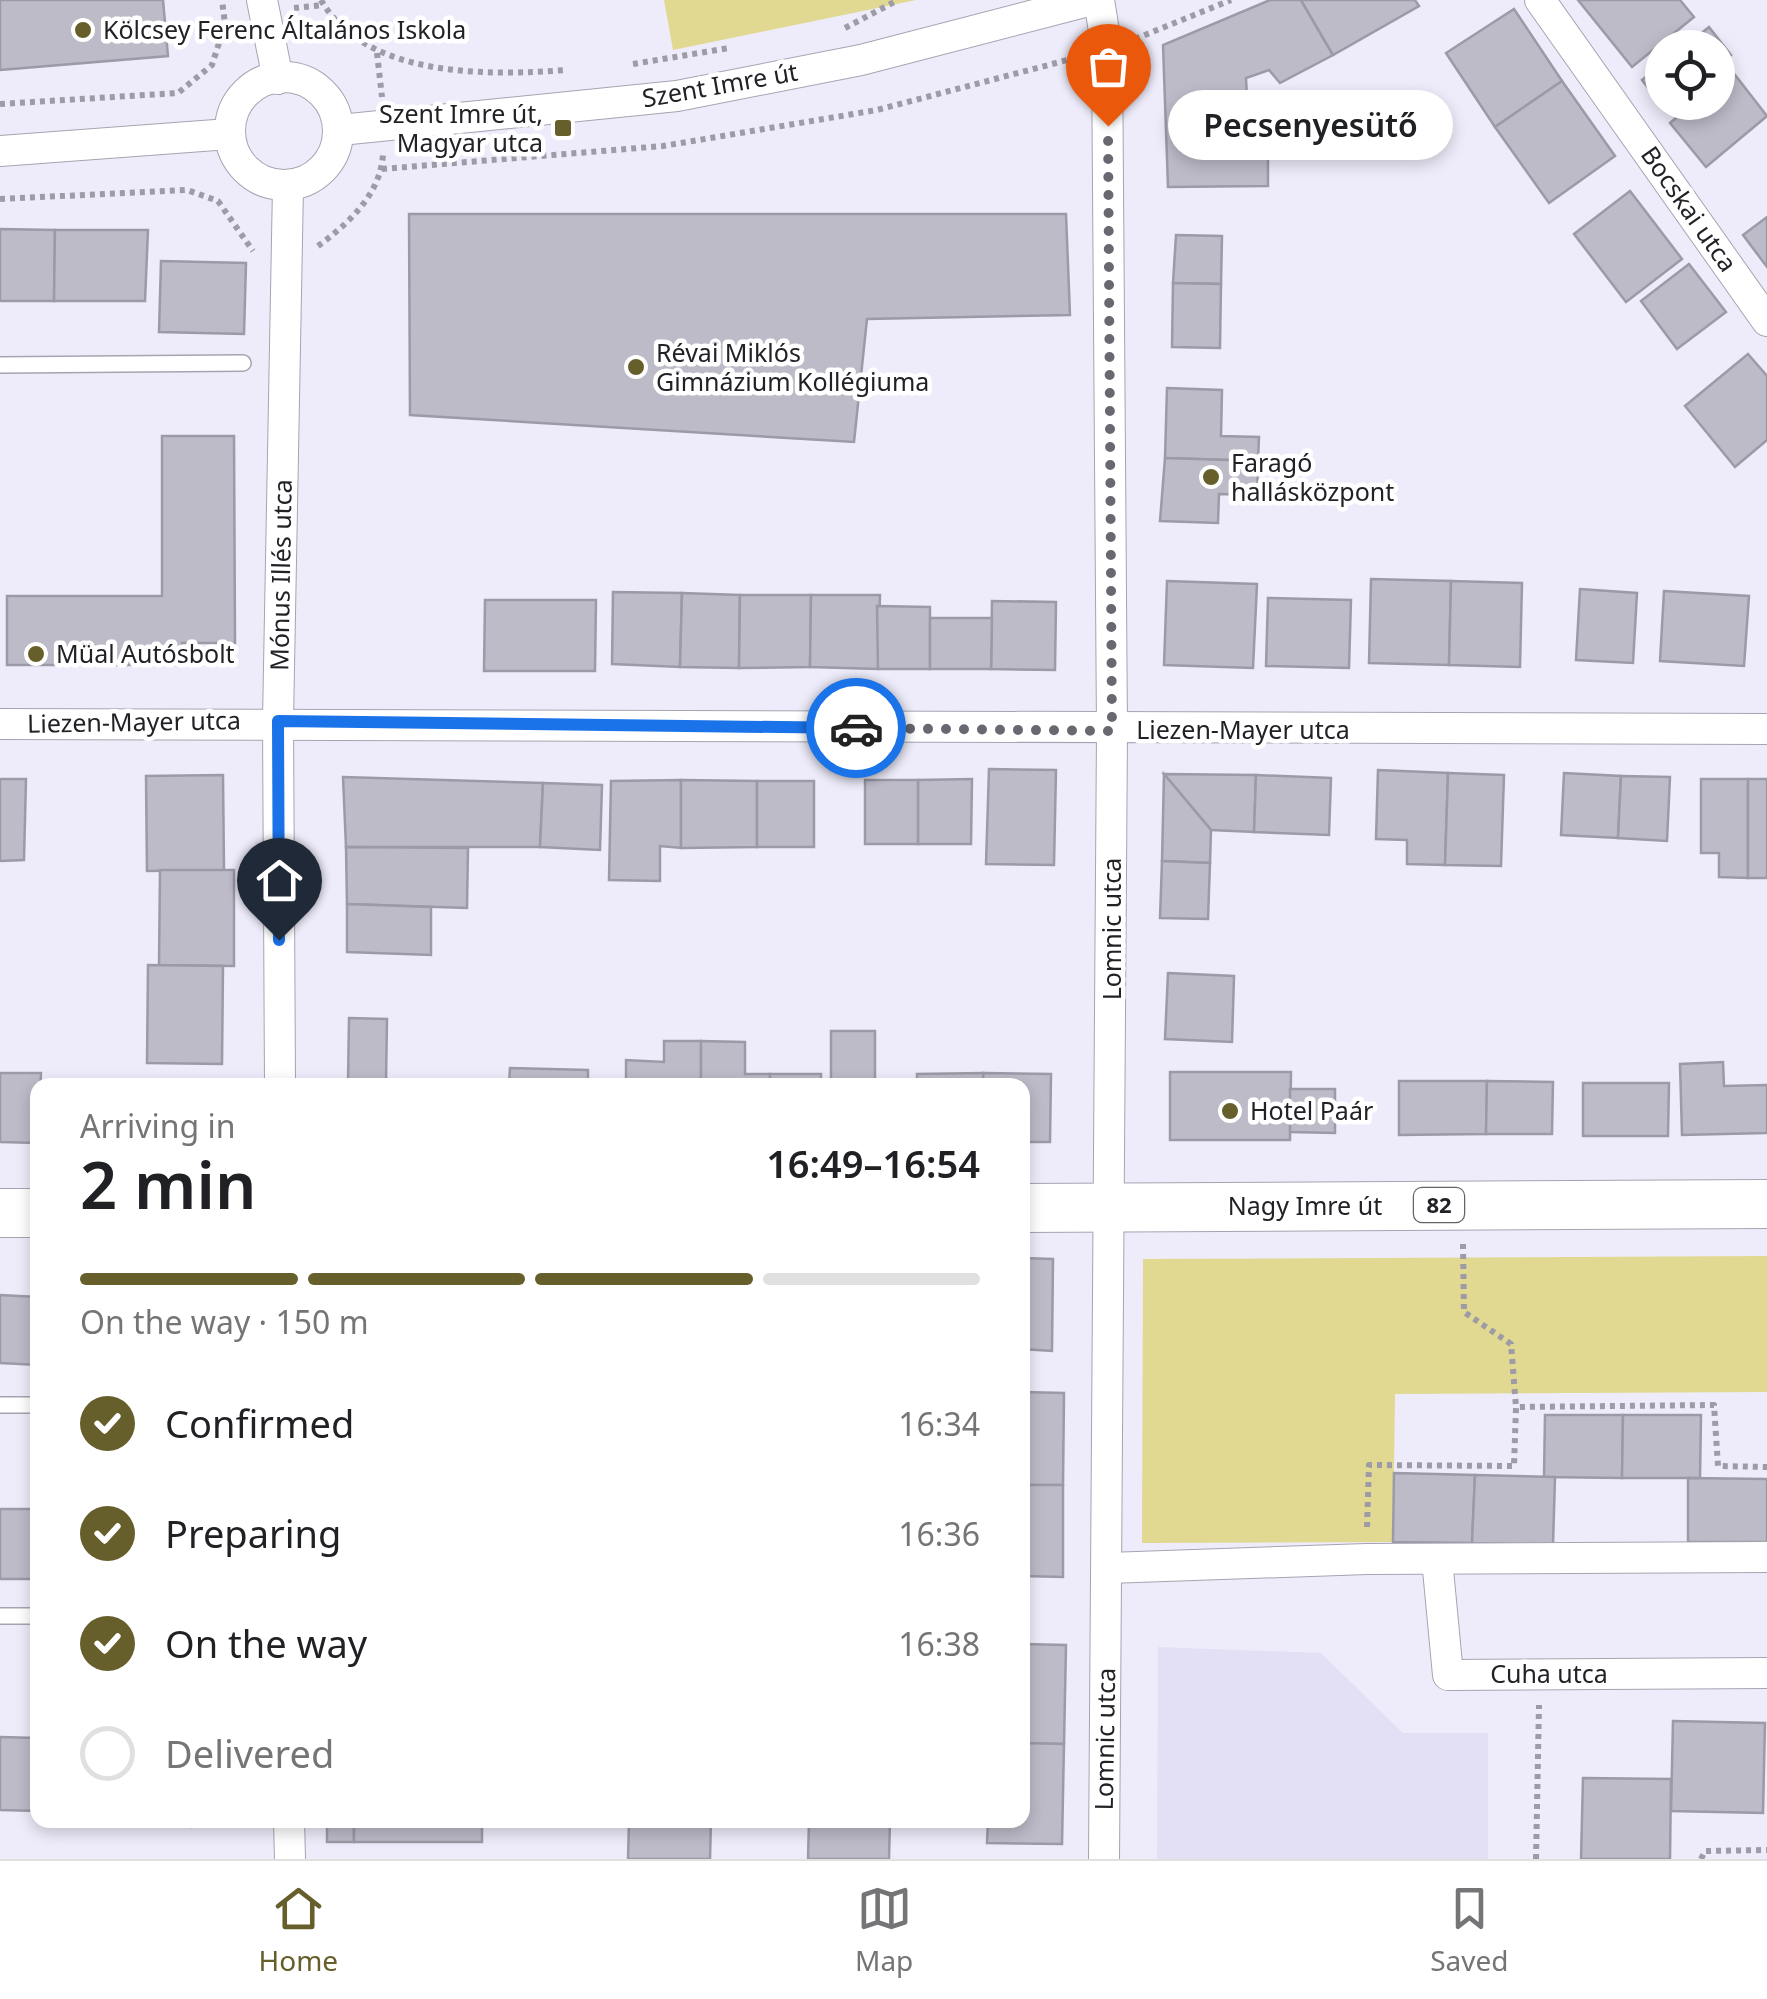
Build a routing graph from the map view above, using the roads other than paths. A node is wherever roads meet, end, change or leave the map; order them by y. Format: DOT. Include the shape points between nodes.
graph roads {
  1 [pos="262,0"];
  2 [pos="1096,0"];
  3 [pos="1540,0"];
  4 [pos="278,78"];
  5 [pos="340,130"];
  6 [pos="230,134"];
  7 [pos="0,151"];
  8 [pos="288,186"];
  9 [pos="1767,322"];
  10 [pos="242,362"];
  11 [pos="0,365"];
  12 [pos="278,721"];
  13 [pos="0,724"];
  14 [pos="1767,729"];
  15 [pos="1112,731"];
  16 [pos="280,1078"];
  17 [pos="1767,1204"];
  18 [pos="1030,1208"];
  19 [pos="1110,1208"];
  20 [pos="0,1213"];
  21 [pos="30,1213"];
  22 [pos="0,1405"];
  23 [pos="30,1406"];
  24 [pos="1767,1557"];
  25 [pos="1437,1559"];
  26 [pos="1108,1568"];
  27 [pos="0,1616"];
  28 [pos="30,1616"];
  29 [pos="1767,1673"];
  30 [pos="289,1828"];
  31 [pos="290,1859"];
  32 [pos="1104,1859"];
  1 -- 4 [label="street"];
  2 -- 5 [label="street, Szent Imre út" via="861,60 677,96"];
  2 -- 15 [label="street, Lomnic utca" via="1107,50"];
  3 -- 9 [label="street, Bocskai utca"];
  4 -- 5 [label="street" via="316,88 336,112"];
  4 -- 6 [label="street" via="248,92 231,117"];
  5 -- 8 [label="street" via="323,168"];
  6 -- 7 [label="street"];
  6 -- 8 [label="street" via="242,166"];
  8 -- 12 [label="street, Mónus Illés utca"];
  10 -- 11 [label="lane"];
  12 -- 13 [label="street, Liezen-Mayer utca"];
  12 -- 15 [label="street, Liezen-Mayer utca"];
  12 -- 16 [label="street, Mónus Illés utca"];
  14 -- 15 [label="street, Liezen-Mayer utca"];
  15 -- 19 [label="street, Lomnic utca"];
  17 -- 19 [label="main road, Nagy Imre út / 82"];
  18 -- 19 [label="main road, Nagy Imre út / 82"];
  19 -- 26 [label="street, Lomnic utca"];
  20 -- 21 [label="main road"];
  22 -- 23 [label="lane"];
  24 -- 25 [label="street"];
  25 -- 26 [label="street"];
  25 -- 29 [label="street, Cuha utca" via="1448,1675"];
  26 -- 32 [label="street, Lomnic utca"];
  27 -- 28 [label="lane"];
  30 -- 31 [label="street"];
}
